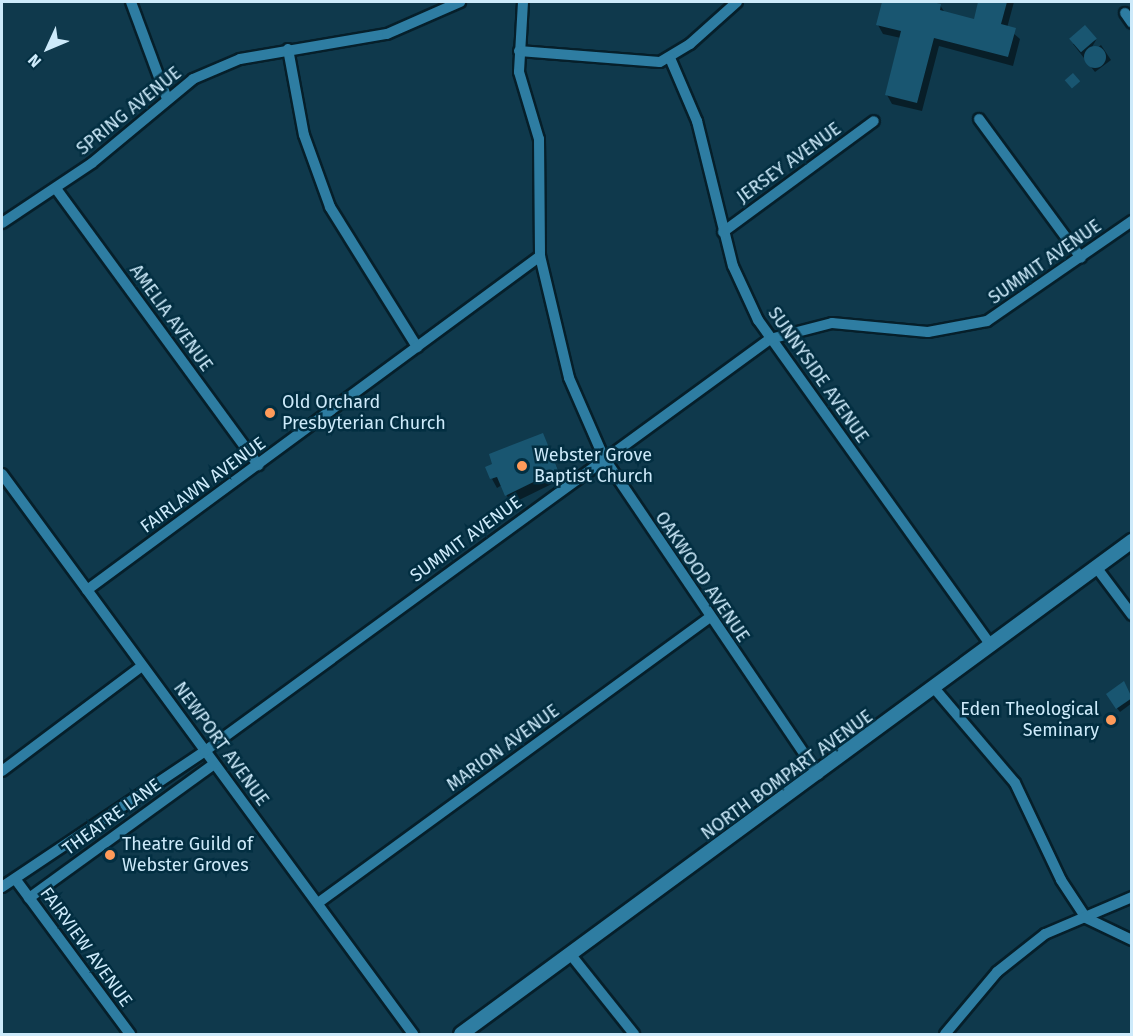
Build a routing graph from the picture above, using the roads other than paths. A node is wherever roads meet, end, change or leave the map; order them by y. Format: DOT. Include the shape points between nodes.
graph roads {
  1 [pos="131,2"];
  2 [pos="460,2"];
  3 [pos="523,2"];
  4 [pos="737,2"];
  5 [pos="1125,13"];
  6 [pos="1131,23"];
  7 [pos="288,49"];
  8 [pos="519,51"];
  9 [pos="670,58"];
  10 [pos="166,99"];
  11 [pos="979,119"];
  12 [pos="874,121"];
  13 [pos="57,190"];
  14 [pos="1131,221"];
  15 [pos="2,223"];
  16 [pos="723,232"];
  17 [pos="540,256"];
  18 [pos="1081,258"];
  19 [pos="770,339"];
  20 [pos="417,347"];
  21 [pos="604,458"];
  22 [pos="258,465"];
  23 [pos="2,474"];
  24 [pos="1131,541"];
  25 [pos="1096,567"];
  26 [pos="87,590"];
  27 [pos="1131,615"];
  28 [pos="708,619"];
  29 [pos="991,646"];
  30 [pos="142,666"];
  31 [pos="935,689"];
  32 [pos="205,751"];
  33 [pos="214,764"];
  34 [pos="2,771"];
  35 [pos="818,774"];
  36 [pos="16,880"];
  37 [pos="2,887"];
  38 [pos="1131,897"];
  39 [pos="28,898"];
  40 [pos="318,903"];
  41 [pos="1086,918"];
  42 [pos="1131,940"];
  43 [pos="571,955"];
  44 [pos="130,1035"];
  45 [pos="413,1035"];
  46 [pos="461,1035"];
  47 [pos="634,1035"];
  48 [pos="945,1035"];
  1 -- 10 [label="street"];
  2 -- 7 [label="street, SPRING AVENUE" via="387,34"];
  3 -- 8 [label="street, OAKWOOD AVENUE"];
  4 -- 9 [label="street"];
  5 -- 6 [label="street"];
  7 -- 10 [label="street, SPRING AVENUE" via="240,58 193,79"];
  7 -- 20 [label="street" via="304,135 330,207"];
  8 -- 9 [label="street" via="637,64"];
  8 -- 17 [label="street, OAKWOOD AVENUE" via="522,86 540,139"];
  9 -- 16 [label="street, SUNNYSIDE AVENUE" via="697,121"];
  10 -- 13 [label="street, SPRING AVENUE"];
  11 -- 18 [label="street"];
  12 -- 16 [label="street, JERSEY AVENUE"];
  13 -- 15 [label="street, SPRING AVENUE"];
  13 -- 22 [label="street, AMELIA AVENUE"];
  14 -- 18 [label="street, SUMMIT AVENUE"];
  16 -- 19 [label="street, SUNNYSIDE AVENUE" via="745,294"];
  17 -- 20 [label="street, FAIRLAWN AVENUE"];
  17 -- 21 [label="street, OAKWOOD AVENUE" via="560,348"];
  18 -- 19 [label="street, SUMMIT AVENUE" via="1002,314 967,327 910,332 832,323"];
  19 -- 21 [label="street, SUMMIT AVENUE"];
  19 -- 29 [label="street, SUNNYSIDE AVENUE"];
  20 -- 22 [label="street, FAIRLAWN AVENUE"];
  21 -- 28 [label="street, OAKWOOD AVENUE"];
  21 -- 32 [label="street, SUMMIT AVENUE"];
  22 -- 26 [label="street, FAIRLAWN AVENUE"];
  23 -- 26 [label="street, NEWPORT AVENUE"];
  24 -- 25 [label="street, NORTH BOMPART AVENUE"];
  25 -- 27 [label="street"];
  25 -- 29 [label="street, NORTH BOMPART AVENUE"];
  26 -- 30 [label="street, NEWPORT AVENUE"];
  28 -- 35 [label="street, OAKWOOD AVENUE"];
  28 -- 40 [label="street, MARION AVENUE"];
  29 -- 31 [label="street, NORTH BOMPART AVENUE"];
  30 -- 32 [label="street, NEWPORT AVENUE"];
  30 -- 34 [label="street"];
  31 -- 35 [label="street, NORTH BOMPART AVENUE"];
  31 -- 41 [label="street" via="1015,783 1061,880"];
  32 -- 33 [label="street, NEWPORT AVENUE"];
  32 -- 36 [label="street, SUMMIT AVENUE"];
  33 -- 39 [label="street, THEATRE LANE"];
  33 -- 40 [label="street, NEWPORT AVENUE"];
  35 -- 43 [label="street, NORTH BOMPART AVENUE"];
  36 -- 37 [label="street, SUMMIT AVENUE"];
  36 -- 39 [label="street, FAIRVIEW AVENUE"];
  38 -- 41 [label="street"];
  39 -- 44 [label="street, FAIRVIEW AVENUE"];
  40 -- 45 [label="street, NEWPORT AVENUE"];
  41 -- 42 [label="street"];
  41 -- 48 [label="street" via="1045,934 997,972"];
  43 -- 46 [label="street, NORTH BOMPART AVENUE"];
  43 -- 47 [label="street"];
}
